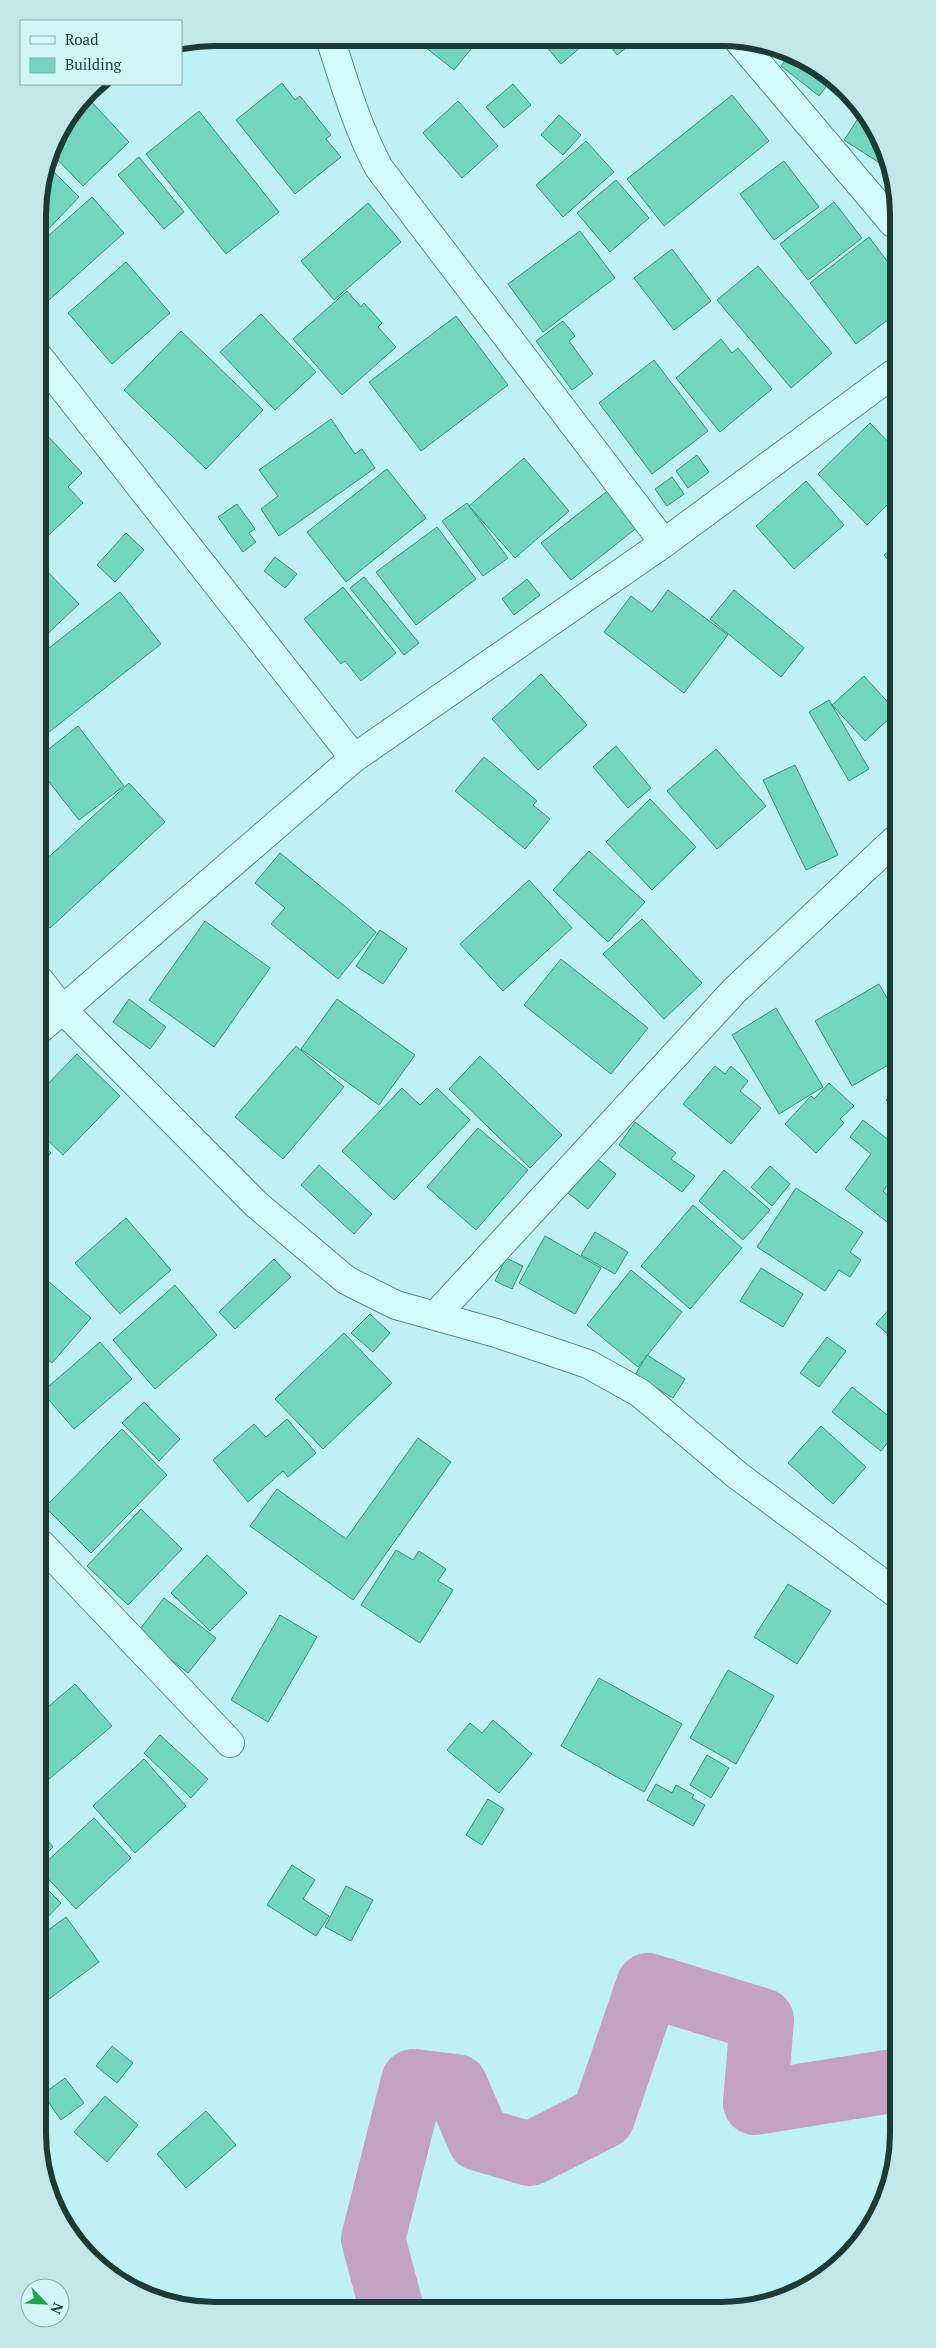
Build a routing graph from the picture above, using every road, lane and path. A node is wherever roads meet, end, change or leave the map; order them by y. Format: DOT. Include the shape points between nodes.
graph roads {
  1 [pos="333,46"];
  2 [pos="745,48"];
  3 [pos="890,219"];
  4 [pos="47,367"];
  5 [pos="890,376"];
  6 [pos="664,543"];
  7 [pos="354,758"];
  8 [pos="890,845"];
  9 [pos="47,989"];
  10 [pos="62,1009"];
  11 [pos="47,1023"];
  12 [pos="435,1316"];
  13 [pos="46,1550"];
  14 [pos="889,1588"];
  15 [pos="230,1743"];
  1 -- 6 [label="street" via="355,116 379,168"];
  2 -- 3 [label="street"];
  4 -- 7 [label="street"];
  5 -- 6 [label="street"];
  6 -- 7 [label="street"];
  7 -- 10 [label="street"];
  8 -- 12 [label="street" via="734,991"];
  9 -- 10 [label="street"];
  10 -- 11 [label="street"];
  10 -- 12 [label="street" via="256,1204 346,1280 396,1305"];
  12 -- 14 [label="street" via="588,1364 640,1393 737,1475"];
  13 -- 15 [label="street"];
}
